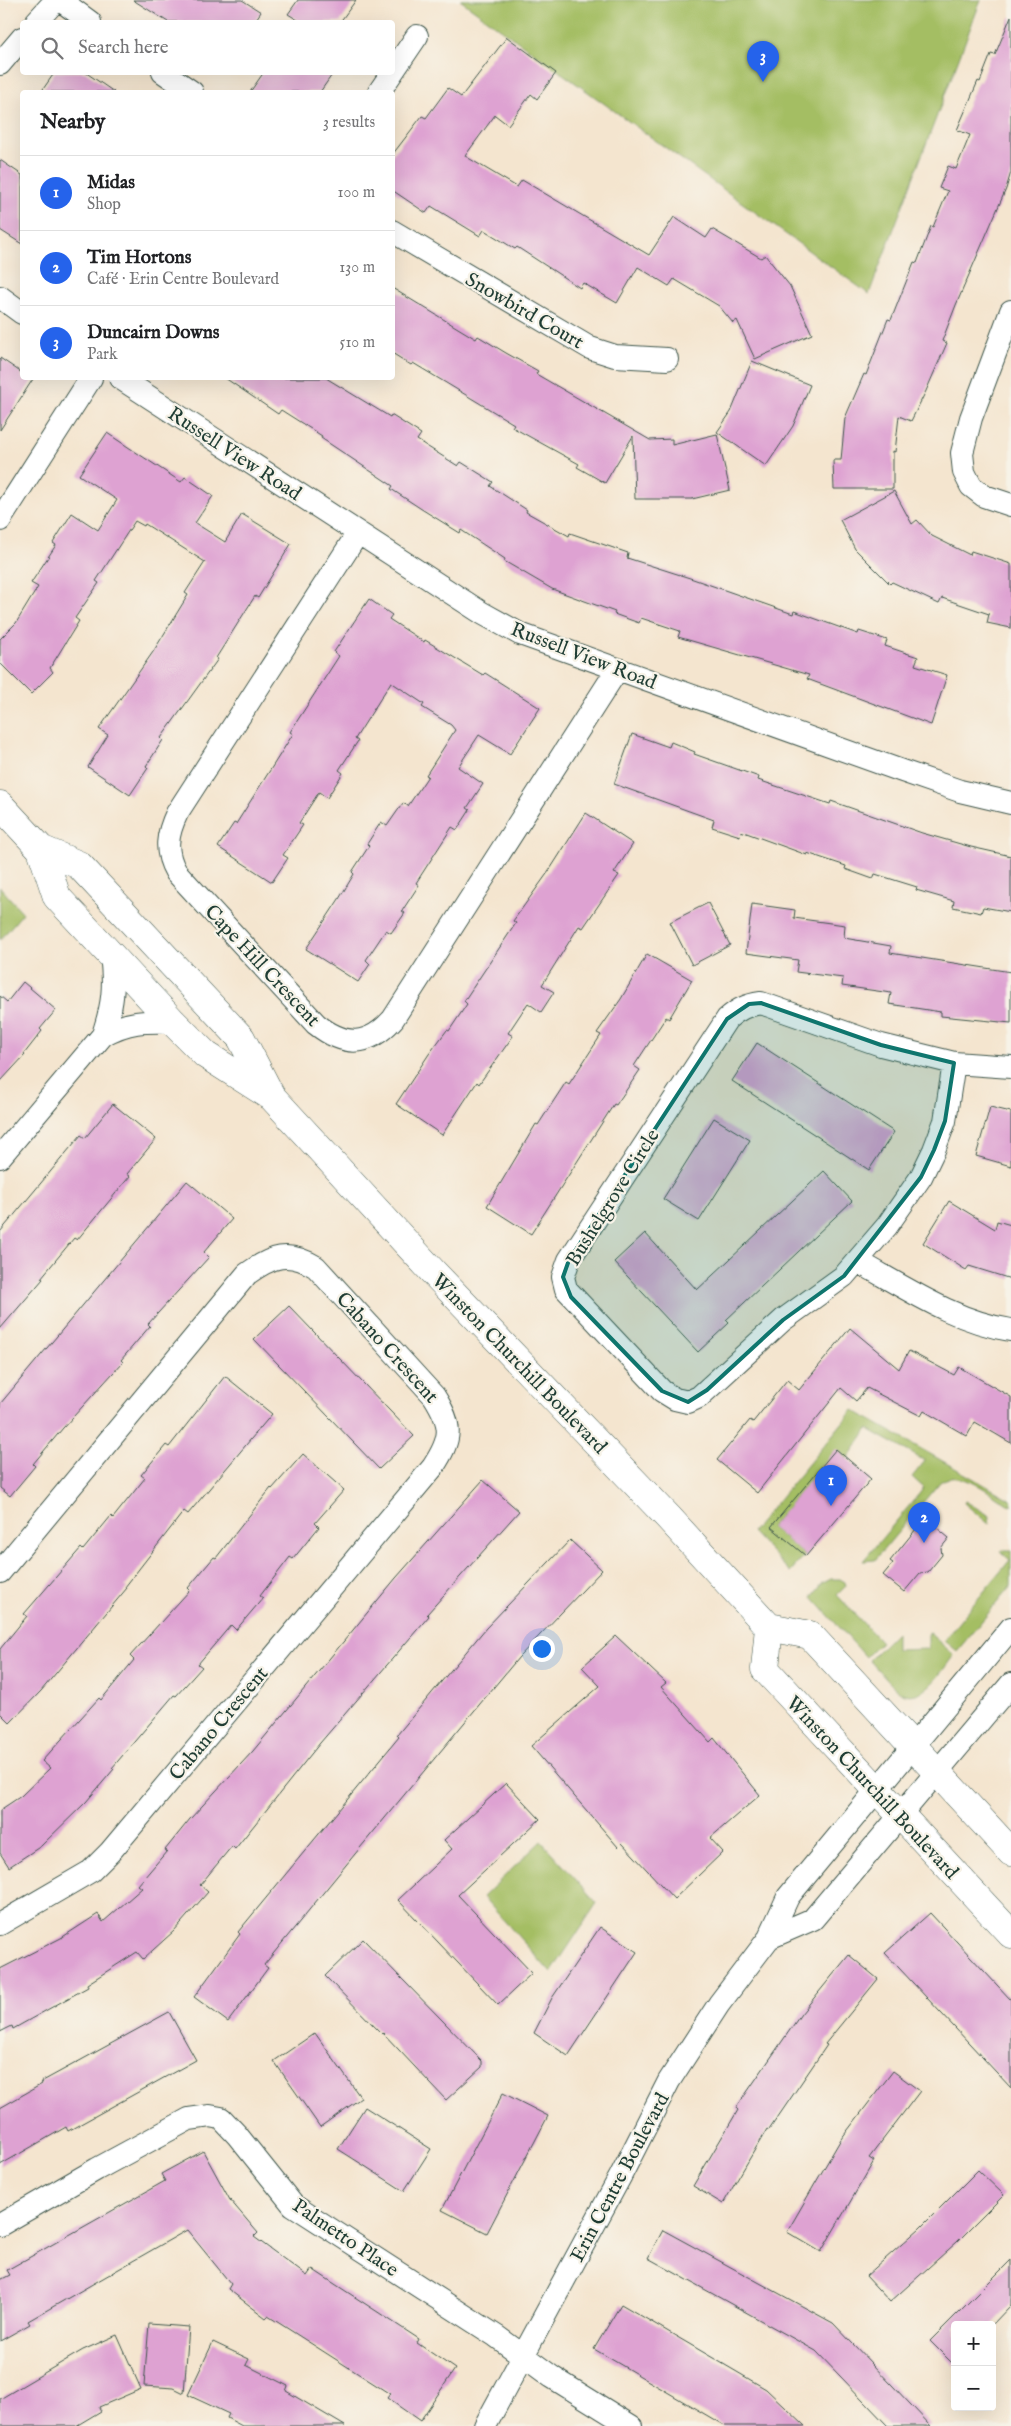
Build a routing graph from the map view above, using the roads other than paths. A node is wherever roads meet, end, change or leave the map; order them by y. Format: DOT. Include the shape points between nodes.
graph roads {
  1 [pos="56,0"];
  2 [pos="60,0"];
  3 [pos="38,20"];
  4 [pos="87,20"];
  5 [pos="417,36"];
  6 [pos="20,40"];
  7 [pos="0,64"];
  8 [pos="395,68"];
  9 [pos="166,75"];
  10 [pos="391,75"];
  11 [pos="189,90"];
  12 [pos="380,90"];
  13 [pos="395,233"];
  14 [pos="0,297"];
  15 [pos="20,311"];
  16 [pos="1011,311"];
  17 [pos="667,360"];
  18 [pos="90,380"];
  19 [pos="123,380"];
  20 [pos="1011,505"];
  21 [pos="0,520"];
  22 [pos="358,533"];
  23 [pos="616,670"];
  24 [pos="1011,803"];
  25 [pos="0,805"];
  26 [pos="40,849"];
  27 [pos="111,954"];
  28 [pos="173,1022"];
  29 [pos="103,1035"];
  30 [pos="954,1063"];
  31 [pos="1011,1067"];
  32 [pos="272,1097"];
  33 [pos="0,1158"];
  34 [pos="857,1262"];
  35 [pos="1011,1330"];
  36 [pos="0,1572"];
  37 [pos="769,1627"];
  38 [pos="1011,1628"];
  39 [pos="1011,1684"];
  40 [pos="912,1746"];
  41 [pos="938,1772"];
  42 [pos="876,1790"];
  43 [pos="900,1816"];
  44 [pos="1011,1852"];
  45 [pos="0,1924"];
  46 [pos="1011,1934"];
  47 [pos="769,1938"];
  48 [pos="0,2224"];
  49 [pos="524,2356"];
  50 [pos="485,2426"];
  51 [pos="631,2426"];
  1 -- 3 [label="street"];
  2 -- 4 [label="street"];
  5 -- 8 [label="street"];
  6 -- 7 [label="street"];
  9 -- 11 [label="street"];
  10 -- 12 [label="street"];
  13 -- 17 [label="street, Snowbird Court" via="590,348 615,356"];
  14 -- 15 [label="street"];
  16 -- 20 [label="street" via="971,418 962,453 964,472 971,486 984,496"];
  18 -- 21 [label="street"];
  19 -- 22 [label="street, Russell View Road"];
  22 -- 23 [label="street, Russell View Road" via="520,634"];
  22 -- 23 [label="street, Cape Hill Crescent" via="177,813 168,831 167,847 176,872 316,1024 330,1035 364,1040 380,1033 392,1019"];
  23 -- 24 [label="street, Russell View Road" via="902,771"];
  25 -- 26 [label="main road, Winston Churchill Boulevard"];
  26 -- 27 [label="main road, Winston Churchill Boulevard" via="57,897"];
  26 -- 32 [label="main road, Winston Churchill Boulevard" via="79,865 242,1038"];
  27 -- 28 [label="main road, Winston Churchill Boulevard"];
  27 -- 29 [label="street" via="114,990"];
  28 -- 29 [label="street" via="132,1022"];
  28 -- 32 [label="main road, Winston Churchill Boulevard" via="206,1055"];
  29 -- 33 [label="street"];
  30 -- 31 [label="street, Bushelgrove Circle"];
  30 -- 34 [label="street, Bushelgrove Circle" via="945,1121 934,1150 921,1176 887,1226"];
  30 -- 34 [label="street, Bushelgrove Circle" via="881,1045 761,1004 749,1004 736,1010 569,1260 563,1277 571,1297 662,1391 688,1402 707,1390 783,1320 844,1276"];
  32 -- 37 [label="main road, Winston Churchill Boulevard"];
  34 -- 35 [label="street" via="963,1316 991,1327"];
  36 -- 45 [label="street, Cabano Crescent" via="247,1274 276,1258 296,1258 316,1267 434,1396 447,1420 446,1447 433,1466 110,1852 91,1871"];
  37 -- 40 [label="main road" via="810,1635"];
  37 -- 42 [label="main road, Winston Churchill Boulevard" via="765,1669"];
  38 -- 40 [label="street, Erin Centre Boulevard"];
  39 -- 41 [label="street, Erin Centre Boulevard"];
  40 -- 41 [label="main road"];
  40 -- 42 [label="street, Erin Centre Boulevard"];
  41 -- 43 [label="street, Erin Centre Boulevard"];
  41 -- 44 [label="main road"];
  42 -- 43 [label="main road, Winston Churchill Boulevard"];
  42 -- 47 [label="street, Erin Centre Boulevard" via="788,1897"];
  43 -- 46 [label="main road, Winston Churchill Boulevard"];
  43 -- 47 [label="street, Erin Centre Boulevard" via="813,1918"];
  47 -- 49 [label="street, Erin Centre Boulevard" via="718,2004 670,2081"];
  48 -- 49 [label="street, Palmetto Place" via="190,2119 220,2118 293,2205"];
  49 -- 50 [label="street, Erin Centre Boulevard"];
  49 -- 51 [label="street"];
}
